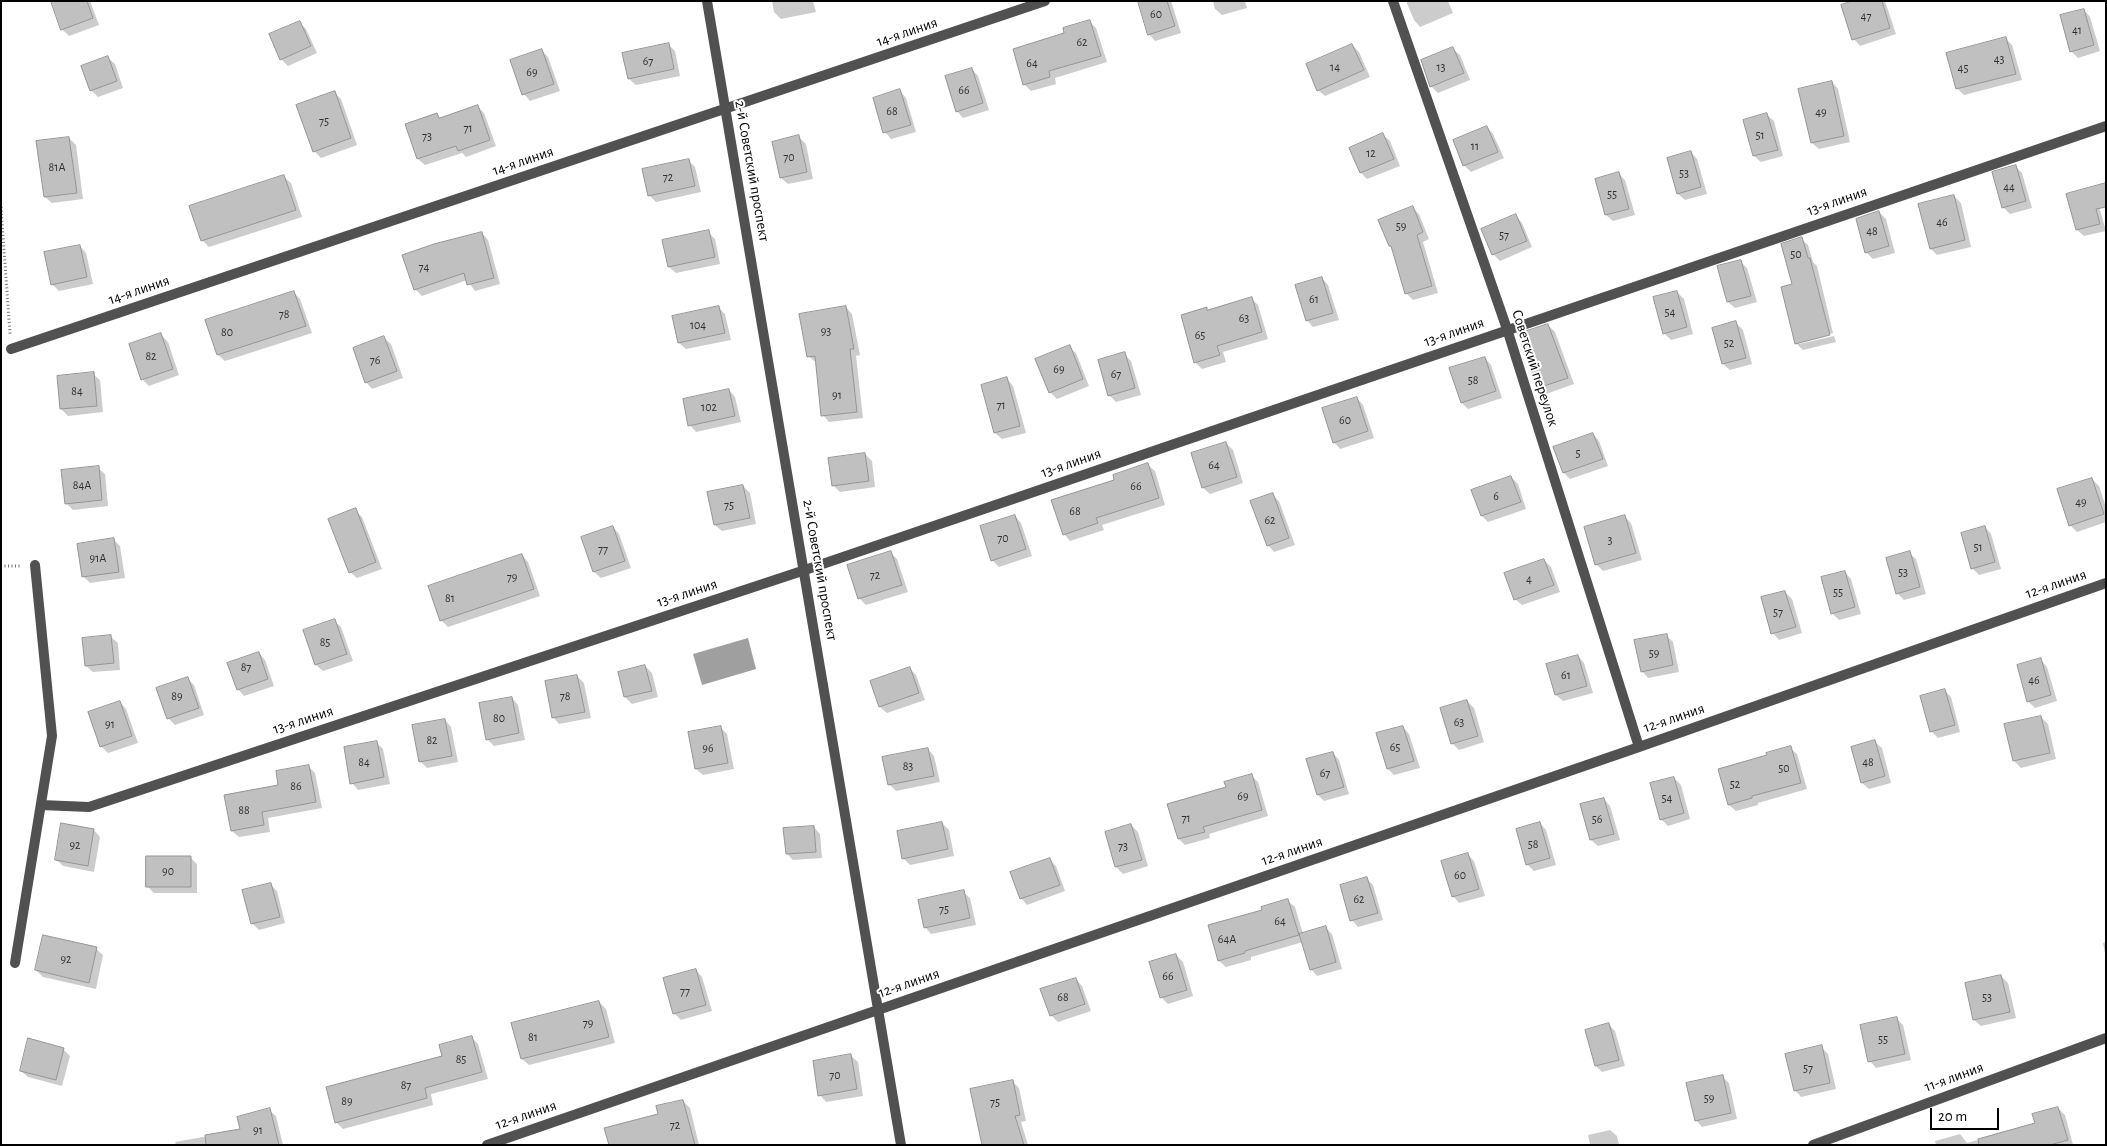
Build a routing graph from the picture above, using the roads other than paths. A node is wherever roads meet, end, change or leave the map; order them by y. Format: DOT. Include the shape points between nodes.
graph roads {
  1 [pos="707,1"];
  2 [pos="1045,1"];
  3 [pos="1393,1"];
  4 [pos="726,108"];
  5 [pos="2106,126"];
  6 [pos="1507,330"];
  7 [pos="10,349"];
  8 [pos="35,565"];
  9 [pos="805,570"];
  10 [pos="2106,583"];
  11 [pos="1639,747"];
  12 [pos="41,805"];
  13 [pos="15,963"];
  14 [pos="877,1010"];
  15 [pos="2106,1038"];
  16 [pos="487,1145"];
  17 [pos="901,1145"];
  18 [pos="1813,1145"];
  1 -- 4 [label="street, 2-й Советский проспект"];
  2 -- 4 [label="street, 14-я линия"];
  3 -- 6 [label="street, Советский переулок"];
  4 -- 7 [label="street, 14-я линия"];
  4 -- 9 [label="street, 2-й Советский проспект"];
  5 -- 6 [label="street, 13-я линия"];
  6 -- 9 [label="street, 13-я линия"];
  6 -- 11 [label="street, Советский переулок"];
  8 -- 12 [label="street" via="52,736"];
  9 -- 12 [label="street, 13-я линия" via="89,807"];
  9 -- 14 [label="street, 2-й Советский проспект"];
  10 -- 11 [label="street, 12-я линия"];
  11 -- 14 [label="street, 12-я линия"];
  12 -- 13 [label="street"];
  14 -- 16 [label="street, 12-я линия"];
  14 -- 17 [label="street, 2-й Советский проспект"];
  15 -- 18 [label="street, 11-я линия"];
}
